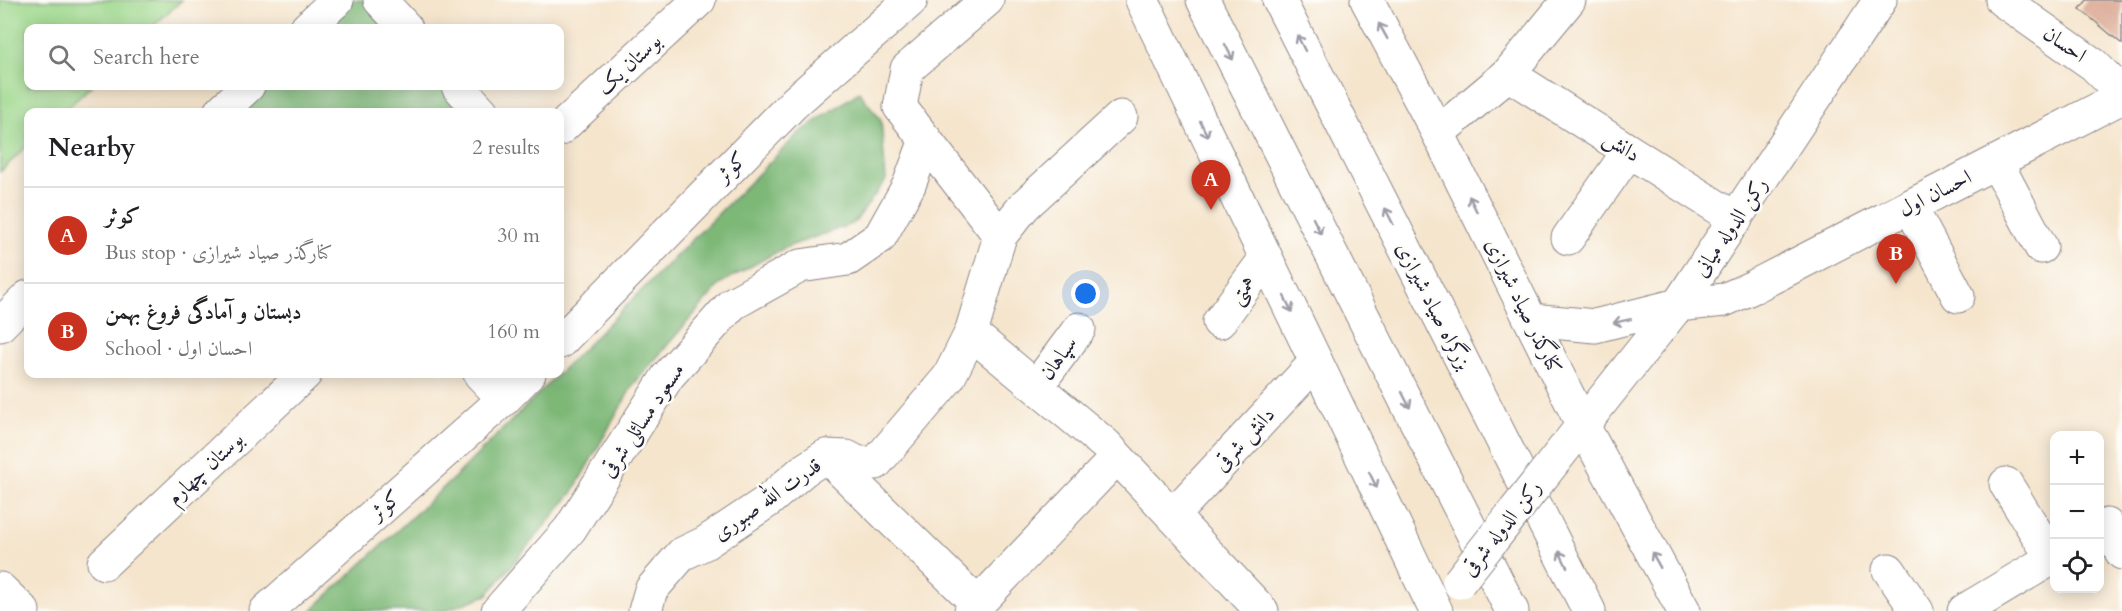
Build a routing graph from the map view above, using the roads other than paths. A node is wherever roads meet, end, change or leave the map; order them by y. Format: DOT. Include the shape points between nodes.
graph roads {
  1 [pos="336,0"];
  2 [pos="380,0"];
  3 [pos="699,0"];
  4 [pos="911,0"];
  5 [pos="987,0"];
  6 [pos="1143,0"];
  7 [pos="1203,0"];
  8 [pos="1279,0"];
  9 [pos="1367,0"];
  10 [pos="1569,0"];
  11 [pos="1880,0"];
  12 [pos="2002,0"];
  13 [pos="311,24"];
  14 [pos="402,24"];
  15 [pos="1508,74"];
  16 [pos="462,90"];
  17 [pos="2122,93"];
  18 [pos="2122,98"];
  19 [pos="478,108"];
  20 [pos="1121,117"];
  21 [pos="564,125"];
  22 [pos="1438,134"];
  23 [pos="926,140"];
  24 [pos="1629,150"];
  25 [pos="1996,162"];
  26 [pos="1910,206"];
  27 [pos="1736,219"];
  28 [pos="1000,236"];
  29 [pos="1568,238"];
  30 [pos="2041,248"];
  31 [pos="1266,258"];
  32 [pos="1958,296"];
  33 [pos="24,301"];
  34 [pos="1678,305"];
  35 [pos="1531,320"];
  36 [pos="1219,322"];
  37 [pos="0,325"];
  38 [pos="1079,329"];
  39 [pos="971,333"];
  40 [pos="564,338"];
  41 [pos="1316,362"];
  42 [pos="301,378"];
  43 [pos="484,378"];
  44 [pos="525,378"];
  45 [pos="1036,387"];
  46 [pos="504,399"];
  47 [pos="1575,435"];
  48 [pos="826,456"];
  49 [pos="1117,457"];
  50 [pos="2006,484"];
  51 [pos="1172,516"];
  52 [pos="2050,553"];
  53 [pos="2050,560"];
  54 [pos="104,563"];
  55 [pos="1889,570"];
  56 [pos="0,589"];
  57 [pos="974,607"];
  58 [pos="23,611"];
  59 [pos="266,611"];
  60 [pos="498,611"];
  61 [pos="645,611"];
  62 [pos="1262,611"];
  63 [pos="1436,611"];
  64 [pos="1512,611"];
  65 [pos="1589,611"];
  66 [pos="1684,611"];
  67 [pos="1917,611"];
  68 [pos="1964,611"];
  1 -- 13 [label="main road"];
  2 -- 14 [label="main road"];
  3 -- 21 [label="main road, بوستان یک"];
  4 -- 40 [label="main road, کوثر" via="795,102"];
  5 -- 23 [label="main road" via="908,69 900,107"];
  6 -- 31 [label="main road, one-way"];
  7 -- 64 [label="main road, one-way"];
  65 -- 8 [label="main road, بزرگراه صیاد شیرازی, one-way"];
  22 -- 9 [label="main road, کنارگذر صیاد شیرازی, one-way"];
  10 -- 15 [label="main road"];
  11 -- 27 [label="main road, رکن الدوله میانی"];
  12 -- 17 [label="main road, احسان" via="2094,64"];
  15 -- 22 [label="main road"];
  15 -- 24 [label="main road, دانش"];
  16 -- 19 [label="main road"];
  18 -- 25 [label="main road, احسان اول"];
  20 -- 28 [label="main road" via="1025,206"];
  35 -- 22 [label="main road, کنارگذر صیاد شیرازی, one-way"];
  23 -- 28 [label="main road"];
  23 -- 60 [label="main road, مسعود مسائلی شرقی" via="909,185 880,237 848,259 800,266 732,304 668,376 570,529"];
  24 -- 27 [label="main road, دانش"];
  24 -- 29 [label="main road"];
  25 -- 26 [label="main road, احسان اول"];
  25 -- 30 [label="main road"];
  26 -- 32 [label="main road"];
  26 -- 34 [label="main road, احسان اول" via="1724,300"];
  27 -- 34 [label="main road, رکن الدوله میانی"];
  28 -- 39 [label="main road, قدرت الله صبوری"];
  31 -- 36 [label="main road, همتی"];
  31 -- 41 [label="main road, one-way"];
  33 -- 37 [label="main road"];
  34 -- 35 [label="main road, احسان اول, one-way" via="1595,326"];
  34 -- 47 [label="main road, رکن الدوله میانی"];
  35 -- 47 [label="main road, کنارگذر صیاد شیرازی"];
  38 -- 45 [label="main road, سپاهان"];
  39 -- 45 [label="main road"];
  39 -- 48 [label="main road, قدرت الله صبوری" via="949,377 876,463"];
  41 -- 51 [label="main road, دانش شرقی"];
  41 -- 63 [label="main road, one-way"];
  42 -- 54 [label="main road, بوستان چهارم"];
  43 -- 46 [label="main road"];
  44 -- 46 [label="main road, کوثر"];
  45 -- 49 [label="main road"];
  46 -- 59 [label="main road, کوثر"];
  47 -- 63 [label="main road, رکن الدوله شرقی, bridge"];
  66 -- 47 [label="main road, کنارگذر صیاد شیرازی, one-way"];
  48 -- 57 [label="main road"];
  48 -- 61 [label="main road, قدرت الله صبوری" via="768,501 682,554 651,590"];
  49 -- 51 [label="main road"];
  49 -- 57 [label="main road"];
  50 -- 52 [label="main road"];
  51 -- 62 [label="main road"];
  53 -- 68 [label="main road"];
  55 -- 67 [label="main road"];
  56 -- 58 [label="main road"];
}
